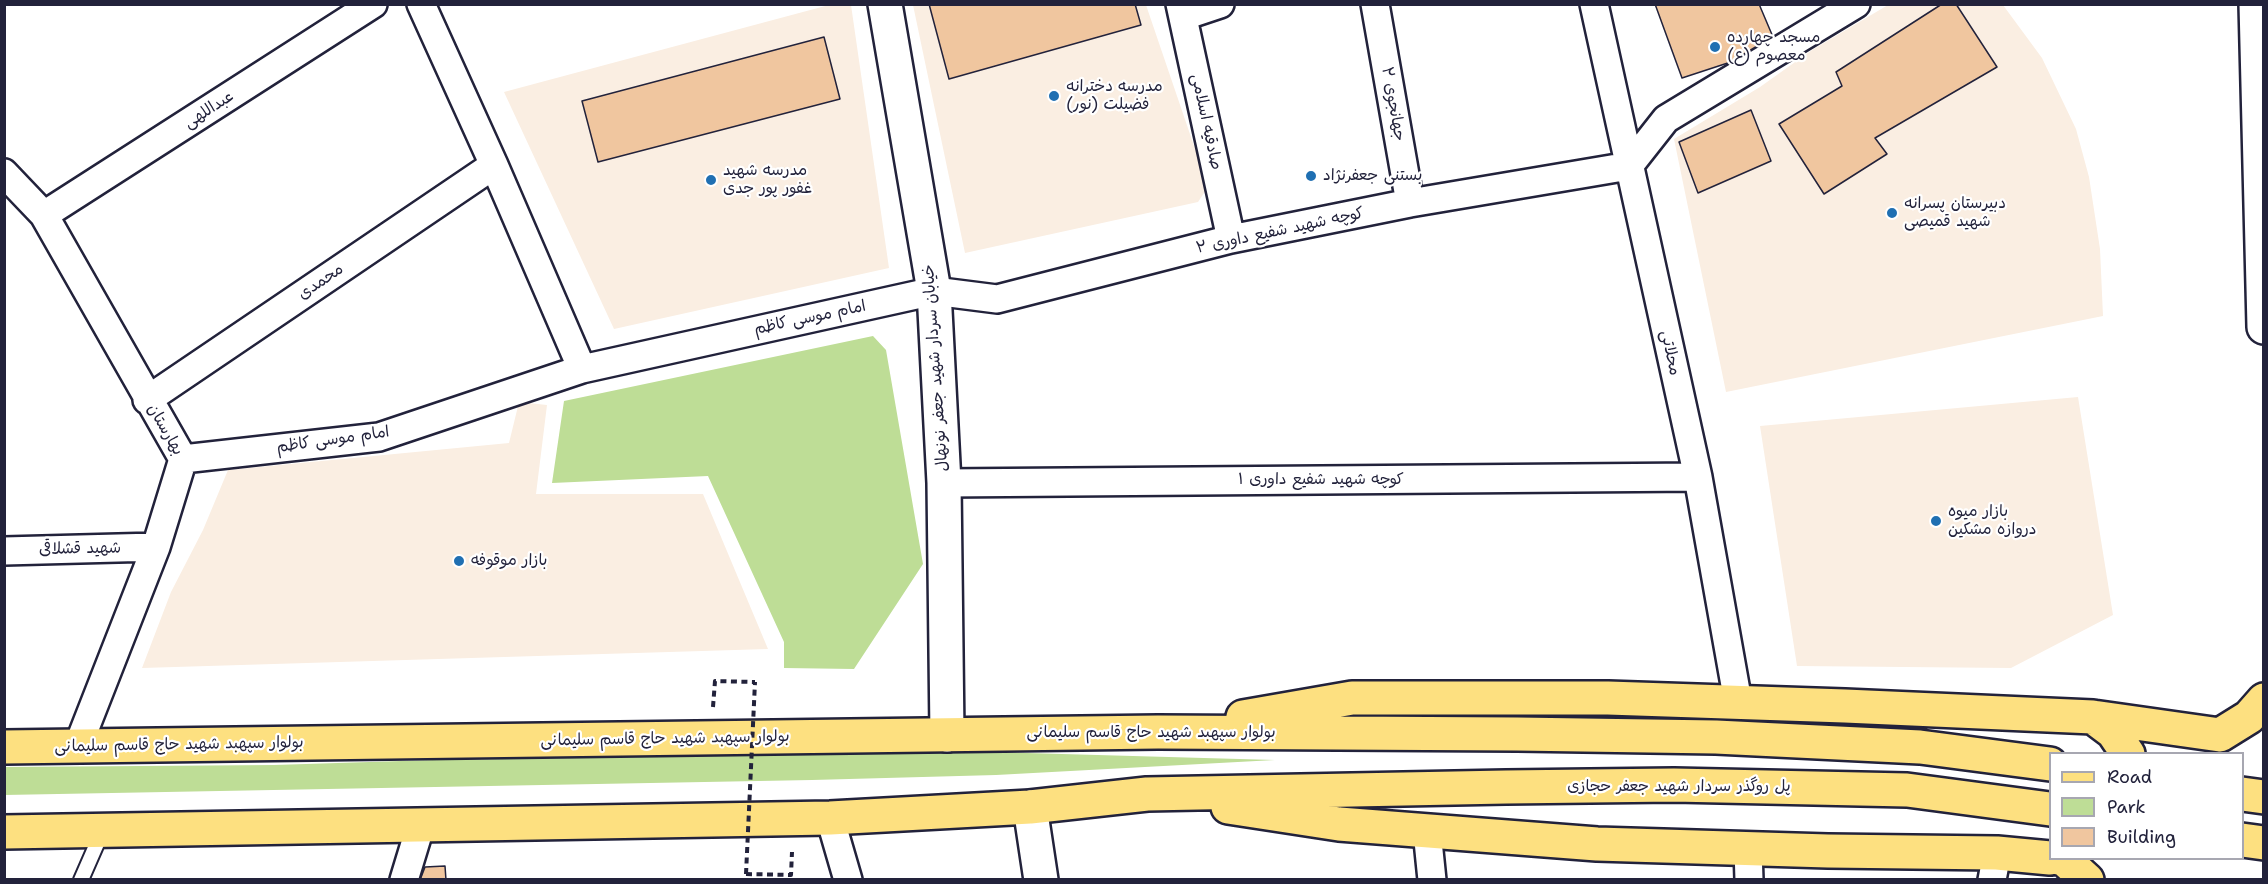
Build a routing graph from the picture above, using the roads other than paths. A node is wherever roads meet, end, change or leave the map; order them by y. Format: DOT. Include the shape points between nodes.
graph roads {
  1 [pos="373,4"];
  2 [pos="421,4"];
  3 [pos="885,4"];
  4 [pos="1221,4"];
  5 [pos="1375,4"];
  6 [pos="1594,4"];
  7 [pos="1856,4"];
  8 [pos="2256,4"];
  9 [pos="1182,10"];
  10 [pos="494,165"];
  11 [pos="1629,166"];
  12 [pos="4,173"];
  13 [pos="1410,203"];
  14 [pos="44,215"];
  15 [pos="1232,239"];
  16 [pos="933,291"];
  17 [pos="2264,327"];
  18 [pos="582,369"];
  19 [pos="147,400"];
  20 [pos="183,459"];
  21 [pos="1698,477"];
  22 [pos="944,483"];
  23 [pos="156,548"];
  24 [pos="4,551"];
  25 [pos="2264,700"];
  26 [pos="1738,702"];
  27 [pos="2092,717"];
  28 [pos="1158,732"];
  29 [pos="947,735"];
  30 [pos="78,746"];
  31 [pos="4,747"];
  32 [pos="2127,752"];
  33 [pos="2049,764"];
  34 [pos="1147,794"];
  35 [pos="2244,794"];
  36 [pos="2264,797"];
  37 [pos="1030,807"];
  38 [pos="2049,809"];
  39 [pos="830,818"];
  40 [pos="421,824"];
  41 [pos="104,829"];
  42 [pos="1427,831"];
  43 [pos="4,832"];
  44 [pos="2244,840"];
  45 [pos="2264,843"];
  46 [pos="2049,858"];
  47 [pos="2066,860"];
  48 [pos="1749,864"];
  49 [pos="1994,866"];
  50 [pos="81,879"];
  51 [pos="404,879"];
  52 [pos="848,879"];
  53 [pos="1041,879"];
  54 [pos="1432,879"];
  55 [pos="2087,879"];
  1 -- 14 [label="street, عبداللهی"];
  2 -- 10 [label="street"];
  3 -- 16 [label="main road, خیابان سردار شهید جعفر نونهال"];
  4 -- 9 [label="street"];
  5 -- 13 [label="street, جهانجوی ۲"];
  6 -- 11 [label="street, محلاتی"];
  7 -- 11 [label="street" via="1666,119"];
  8 -- 17 [label="main road"];
  9 -- 15 [label="street, صادقیه اسلامی"];
  10 -- 18 [label="street"];
  10 -- 19 [label="street, محمدی"];
  11 -- 13 [label="street, کوچه شهید شفیع داوری ۲"];
  11 -- 21 [label="street, محلاتی"];
  12 -- 14 [label="street, بهارستان"];
  13 -- 15 [label="street, کوچه شهید شفیع داوری ۲"];
  14 -- 19 [label="street, بهارستان"];
  15 -- 16 [label="street, کوچه شهید شفیع داوری ۲" via="996,299"];
  16 -- 18 [label="street, امام موسی کاظم"];
  16 -- 22 [label="main road, خیابان سردار شهید جعفر نونهال"];
  18 -- 20 [label="street, امام موسی کاظم" via="379,437"];
  19 -- 20 [label="street, بهارستان"];
  20 -- 23 [label="street, بهارستان"];
  21 -- 22 [label="street, کوچه شهید شفیع داوری ۱"];
  21 -- 26 [label="street, محلاتی"];
  22 -- 29 [label="main road, خیابان سردار شهید جعفر نونهال"];
  23 -- 24 [label="street, شهید قشلاقی"];
  23 -- 30 [label="street, بهارستان"];
  25 -- 27 [label="main road" via="2249,717 2220,735"];
  26 -- 27 [label="main road"];
  26 -- 28 [label="main road" via="1352,698"];
  27 -- 32 [label="main road" via="2113,732"];
  28 -- 29 [label="main road, بولوار سپهبد شهید حاج قاسم سلیمانی"];
  28 -- 33 [label="main road, بولوار سپهبد شهید حاج قاسم سلیمانی" via="1716,737 1920,747"];
  29 -- 30 [label="main road, بولوار سپهبد شهید حاج قاسم سلیمانی"];
  30 -- 31 [label="main road, بولوار سپهبد شهید حاج قاسم سلیمانی"];
  34 -- 37 [label="main road"];
  34 -- 38 [label="main road, پل روگذر سردار شهید جعفر حجازی" via="1674,785 1907,790"];
  34 -- 42 [label="main road" via="1339,824"];
  35 -- 36 [label="main road"];
  37 -- 39 [label="main road"];
  37 -- 53 [label="main road"];
  39 -- 40 [label="main road"];
  39 -- 52 [label="street"];
  40 -- 41 [label="main road"];
  40 -- 51 [label="street"];
  41 -- 43 [label="main road"];
  41 -- 50 [label="lane"];
  42 -- 48 [label="main road" via="1597,844"];
  42 -- 54 [label="street"];
  44 -- 45 [label="main road"];
  46 -- 49 [label="main road"];
  47 -- 55 [label="main road"];
  48 -- 49 [label="main road"];
}
